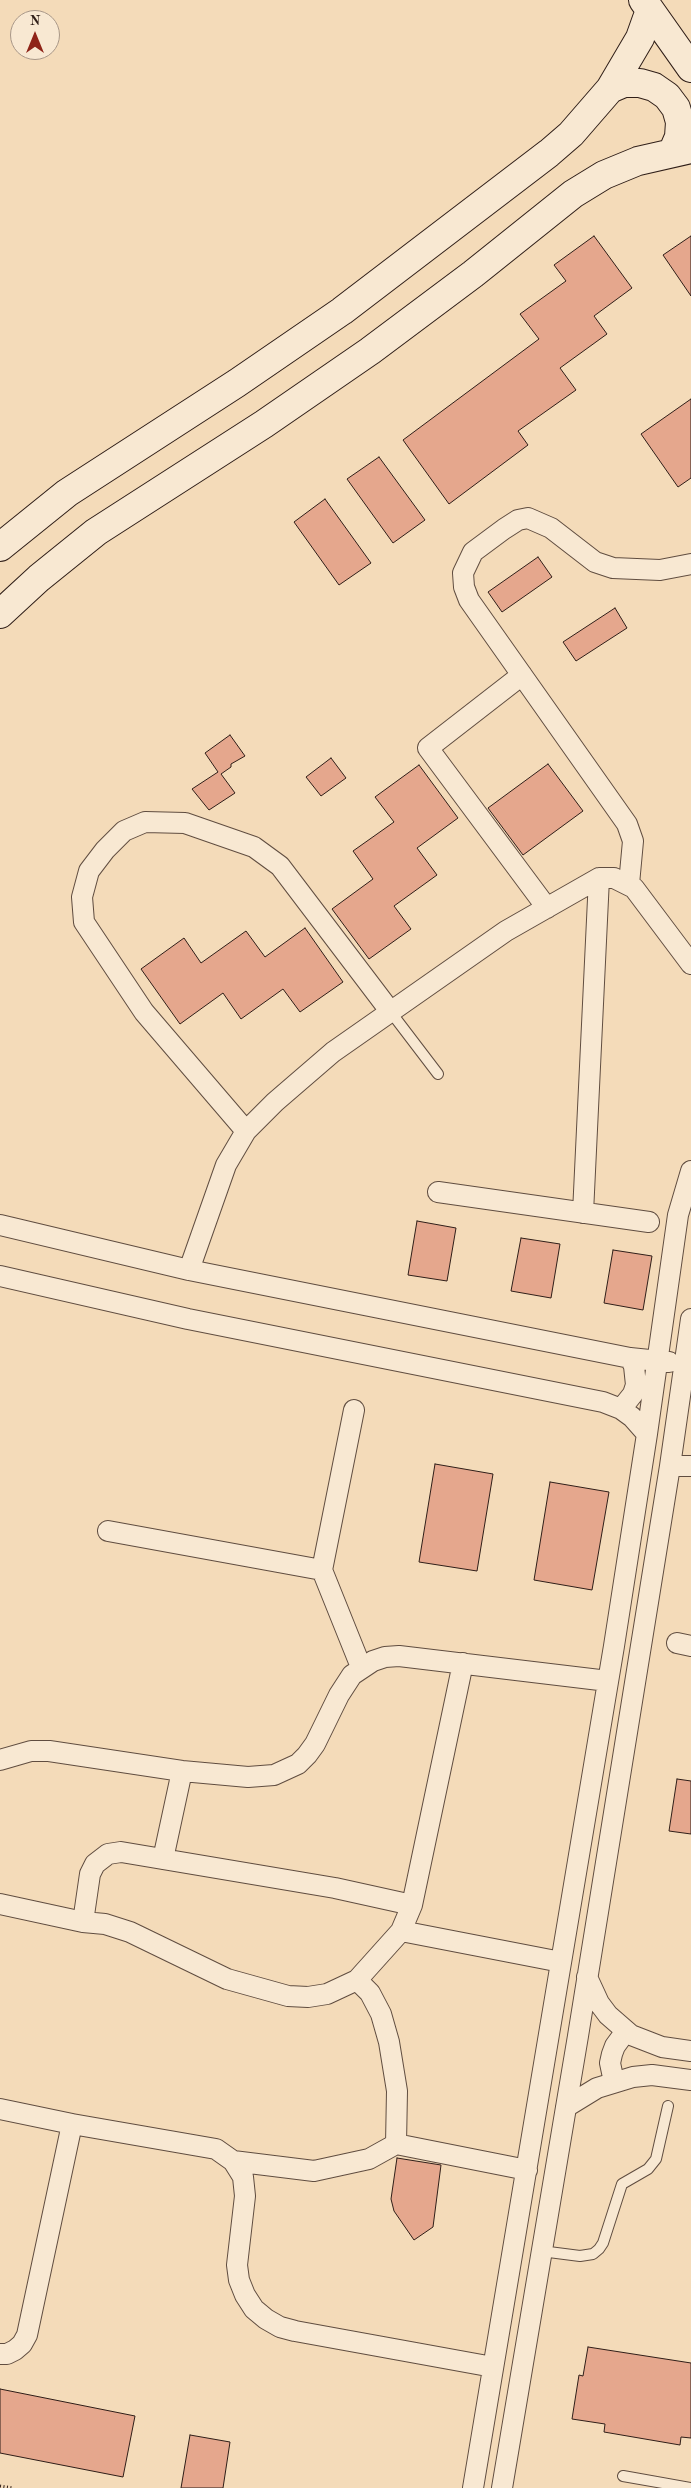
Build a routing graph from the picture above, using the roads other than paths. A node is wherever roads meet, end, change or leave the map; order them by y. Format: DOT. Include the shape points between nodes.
graph roads {
  1 [pos="647,5"];
  2 [pos="691,68"];
  3 [pos="610,89"];
  4 [pos="682,150"];
  5 [pos="0,547"];
  6 [pos="691,564"];
  7 [pos="0,614"];
  8 [pos="522,674"];
  9 [pos="599,878"];
  10 [pos="629,884"];
  11 [pos="548,908"];
  12 [pos="691,964"];
  13 [pos="390,1011"];
  14 [pos="438,1074"];
  15 [pos="246,1132"];
  16 [pos="691,1171"];
  17 [pos="438,1192"];
  18 [pos="583,1213"];
  19 [pos="650,1222"];
  20 [pos="0,1225"];
  21 [pos="189,1270"];
  22 [pos="0,1276"];
  23 [pos="691,1319"];
  24 [pos="630,1358"];
  25 [pos="657,1360"];
  26 [pos="688,1364"];
  27 [pos="621,1409"];
  28 [pos="354,1410"];
  29 [pos="647,1434"];
  30 [pos="670,1466"];
  31 [pos="691,1466"];
  32 [pos="108,1531"];
  33 [pos="322,1570"];
  34 [pos="614,1646"];
  35 [pos="640,1649"];
  36 [pos="463,1663"];
  37 [pos="361,1667"];
  38 [pos="608,1681"];
  39 [pos="0,1760"];
  40 [pos="182,1771"];
  41 [pos="163,1859"];
  42 [pos="0,1904"];
  43 [pos="412,1905"];
  44 [pos="83,1922"];
  45 [pos="401,1931"];
  46 [pos="561,1962"];
  47 [pos="587,1977"];
  48 [pos="356,1980"];
  49 [pos="626,2030"];
  50 [pos="691,2051"];
  51 [pos="691,2080"];
  52 [pos="614,2082"];
  53 [pos="668,2106"];
  54 [pos="566,2107"];
  55 [pos="0,2108"];
  56 [pos="72,2124"];
  57 [pos="396,2144"];
  58 [pos="233,2161"];
  59 [pos="527,2170"];
  60 [pos="542,2251"];
  61 [pos="0,2354"];
  62 [pos="493,2367"];
  63 [pos="623,2476"];
  64 [pos="473,2488"];
  65 [pos="502,2488"];
  66 [pos="691,2488"];
  1 -- 2 [label="street"];
  1 -- 3 [label="street" via="640,38"];
  3 -- 4 [label="street" via="640,83 667,96 676,108 680,122"];
  3 -- 5 [label="street" via="571,134 443,236 237,383 67,493"];
  4 -- 7 [label="street" via="638,161 604,175 573,194 370,351 96,532"];
  6 -- 8 [label="street" via="660,570 613,568 595,562 542,522 528,518 504,529 473,552 463,573 464,587"];
  8 -- 10 [label="street" via="627,824 633,841"];
  8 -- 11 [label="street" via="428,748"];
  9 -- 10 [label="street" via="614,878"];
  9 -- 11 [label="street"];
  9 -- 18 [label="street"];
  10 -- 12 [label="street"];
  11 -- 13 [label="street" via="506,931"];
  13 -- 14 [label="lane"];
  13 -- 15 [label="street" via="333,1052"];
  13 -- 15 [label="street" via="280,866 254,847 185,823 145,822 124,831 89,871 82,896 84,922 144,1012"];
  15 -- 21 [label="street" via="226,1165"];
  16 -- 25 [label="street" via="678,1214"];
  17 -- 18 [label="street"];
  18 -- 19 [label="street"];
  20 -- 21 [label="street"];
  21 -- 24 [label="street"];
  22 -- 27 [label="street" via="188,1319 603,1402"];
  23 -- 26 [label="street"];
  24 -- 25 [label="street"];
  24 -- 27 [label="street" via="636,1385"];
  25 -- 26 [label="street"];
  25 -- 29 [label="street"];
  26 -- 30 [label="street"];
  27 -- 29 [label="street"];
  28 -- 33 [label="street"];
  29 -- 34 [label="street"];
  30 -- 31 [label="street"];
  30 -- 35 [label="street"];
  32 -- 33 [label="street"];
  33 -- 37 [label="street"];
  34 -- 35 [label="street"];
  34 -- 38 [label="street"];
  35 -- 47 [label="street"];
  36 -- 37 [label="street" via="398,1656 385,1657"];
  36 -- 38 [label="street"];
  36 -- 43 [label="street"];
  37 -- 40 [label="street" via="344,1684 307,1754 286,1771 261,1777"];
  38 -- 46 [label="street"];
  39 -- 40 [label="street" via="31,1751 49,1751"];
  40 -- 41 [label="street"];
  41 -- 43 [label="street" via="335,1888"];
  41 -- 44 [label="street" via="121,1852 103,1857 90,1874"];
  42 -- 44 [label="street"];
  43 -- 45 [label="street"];
  44 -- 48 [label="street" via="105,1924 130,1932 227,1979 288,1996 327,1994"];
  45 -- 46 [label="street"];
  45 -- 48 [label="street"];
  46 -- 59 [label="street"];
  47 -- 49 [label="street" via="599,2003"];
  47 -- 54 [label="street"];
  48 -- 57 [label="street" via="370,1993 381,2014 389,2042 398,2091"];
  49 -- 50 [label="street" via="646,2042"];
  49 -- 52 [label="street" via="612,2054 610,2063"];
  51 -- 52 [label="street" via="652,2075"];
  52 -- 54 [label="street" via="597,2088"];
  53 -- 60 [label="lane" via="656,2159 648,2168 622,2184 599,2249 593,2254 580,2256"];
  54 -- 60 [label="street"];
  55 -- 56 [label="street"];
  56 -- 58 [label="street" via="206,2145"];
  56 -- 61 [label="street" via="27,2335 15,2350"];
  57 -- 58 [label="street" via="369,2159 314,2171"];
  57 -- 59 [label="street"];
  58 -- 62 [label="street" via="245,2187 237,2264 239,2280 249,2302 266,2320 296,2331"];
  59 -- 62 [label="street"];
  60 -- 65 [label="street"];
  62 -- 64 [label="street"];
  63 -- 66 [label="lane"];
}
